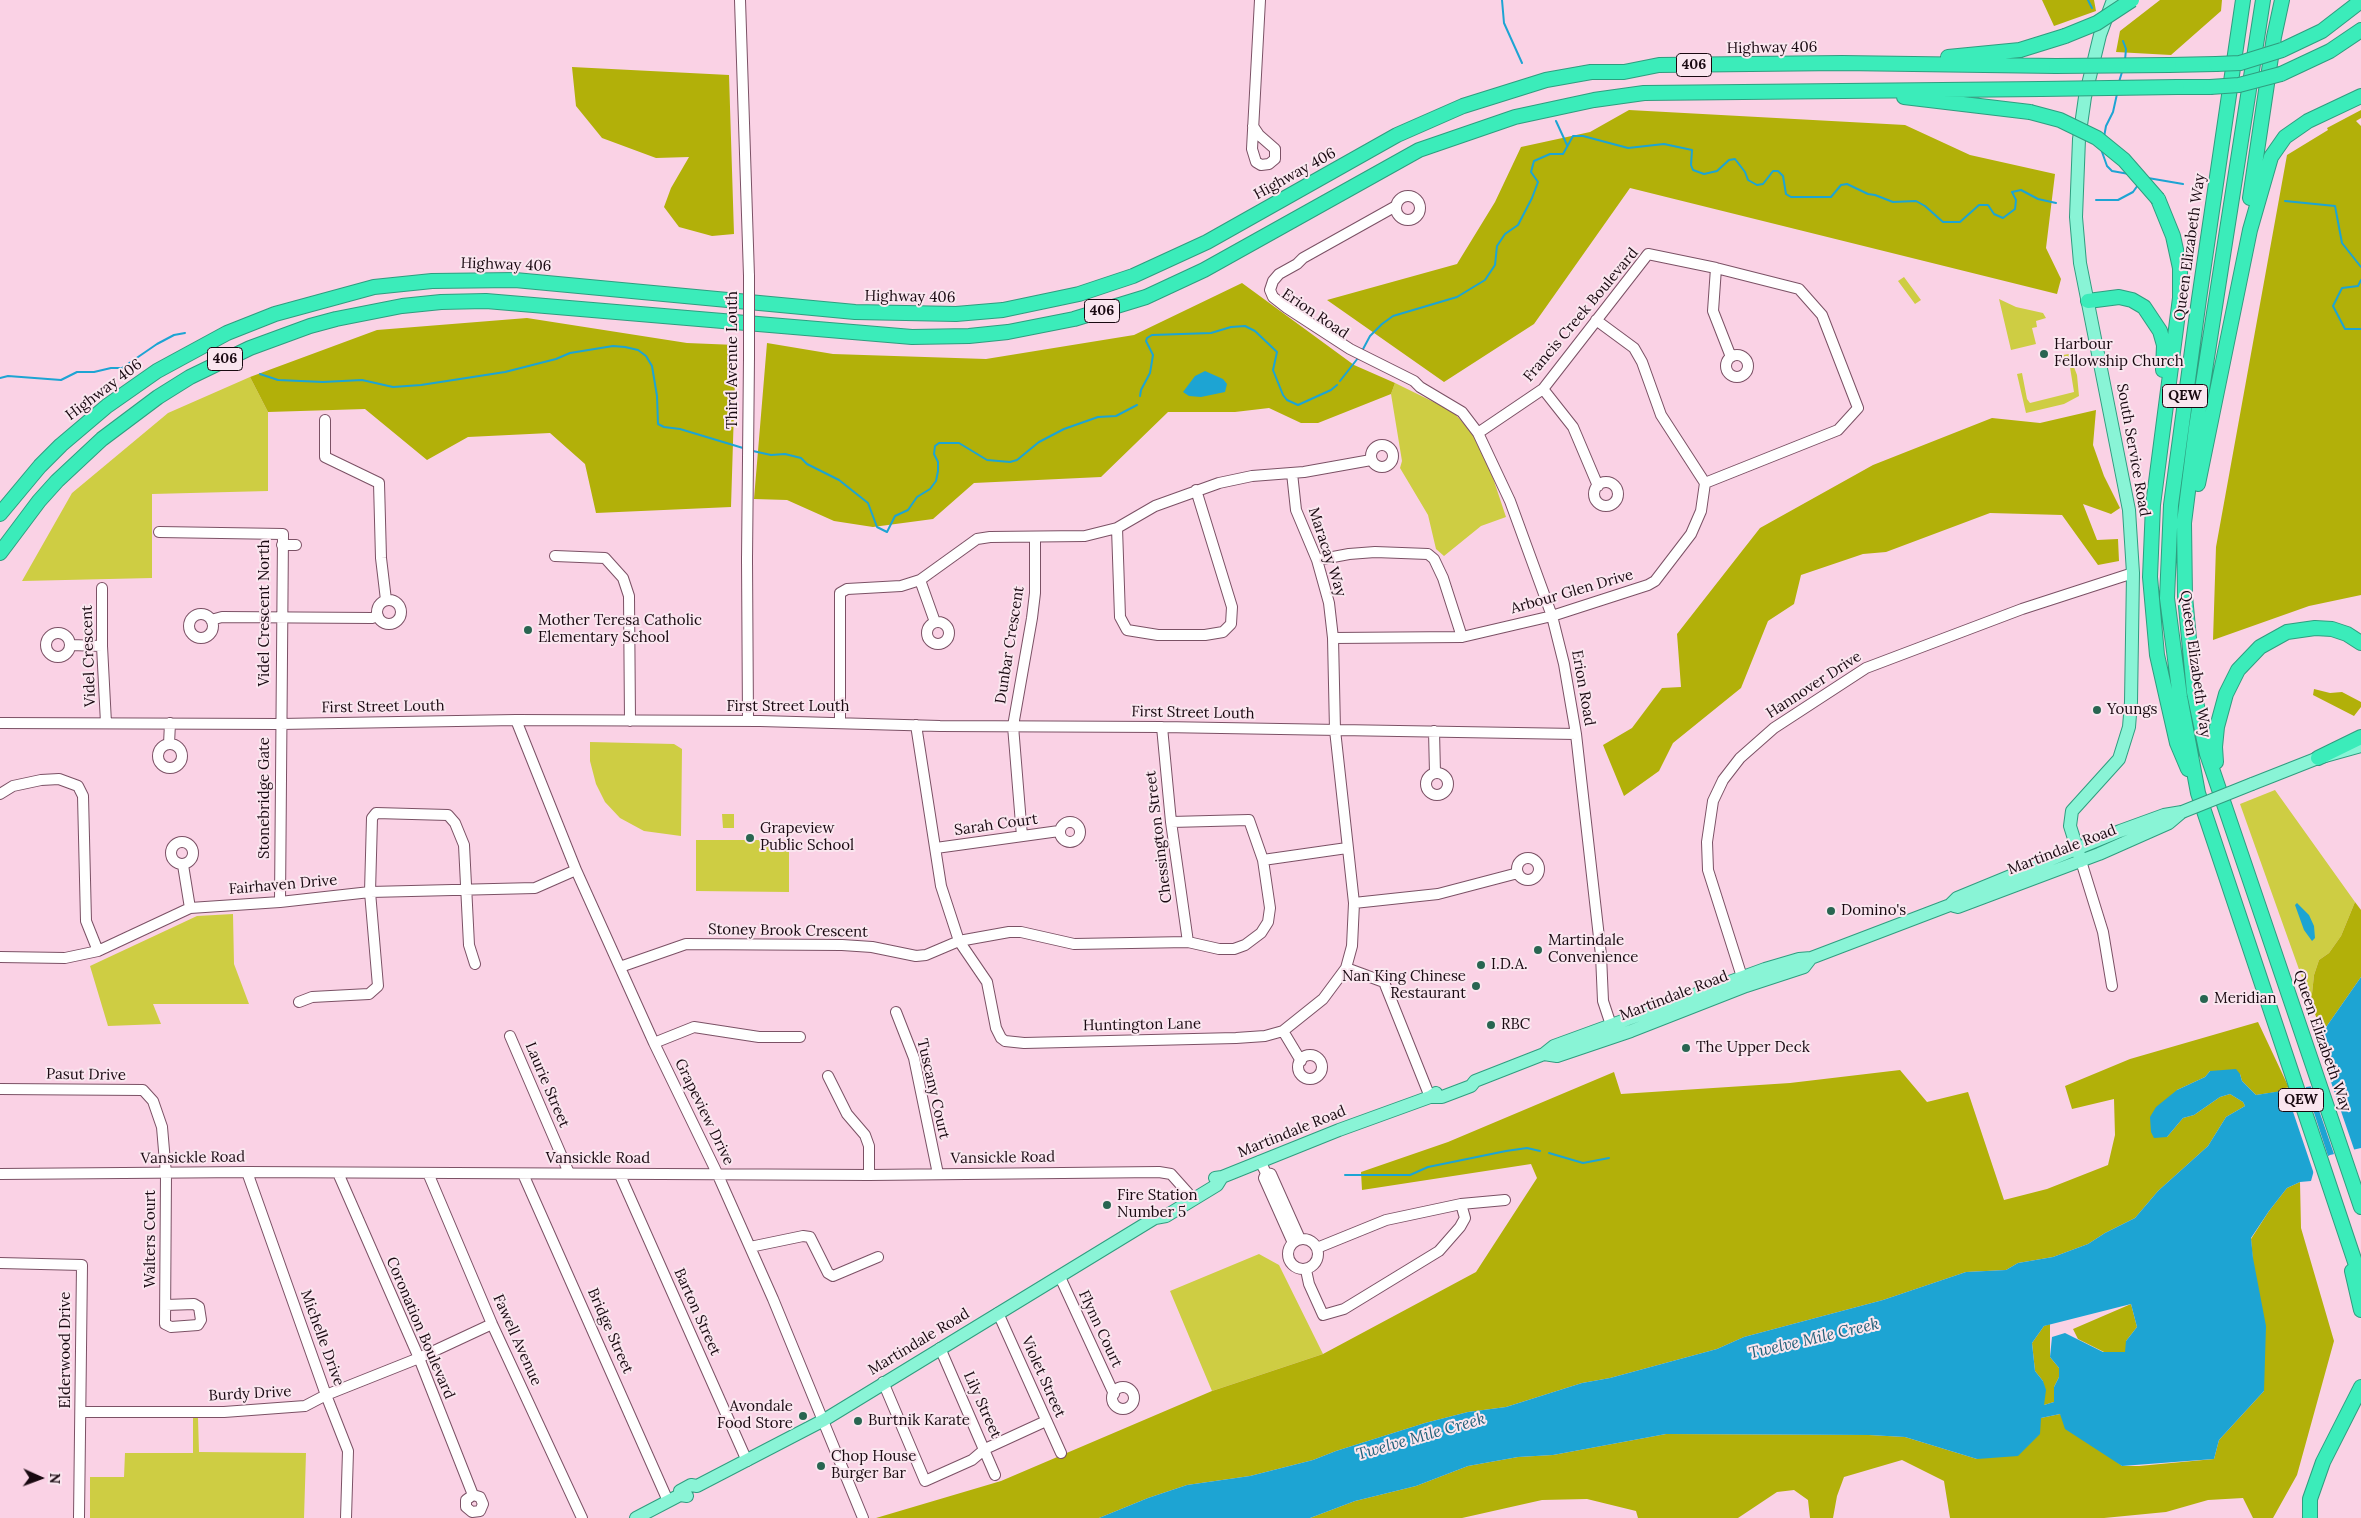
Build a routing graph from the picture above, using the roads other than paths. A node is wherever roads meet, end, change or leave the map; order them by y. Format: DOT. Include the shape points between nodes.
graph roads {
  1 [pos="740,0"];
  2 [pos="1260,0"];
  3 [pos="2113,0"];
  4 [pos="2132,0"];
  5 [pos="2243,0"];
  6 [pos="2263,0"];
  7 [pos="2282,0"];
  8 [pos="2361,1"];
  9 [pos="2361,30"];
  10 [pos="1842,63"];
  11 [pos="1803,91"];
  12 [pos="2361,96"];
  13 [pos="1253,126"];
  14 [pos="1396,206"];
  15 [pos="1716,268"];
  16 [pos="2240,281"];
  17 [pos="2088,301"];
  18 [pos="1596,320"];
  19 [pos="1731,356"];
  20 [pos="1543,389"];
  21 [pos="325,420"];
  22 [pos="1478,433"];
  23 [pos="1371,460"];
  24 [pos="2158,461"];
  25 [pos="1292,473"];
  26 [pos="1705,483"];
  27 [pos="1598,486"];
  28 [pos="1196,490"];
  29 [pos="0,514"];
  30 [pos="1117,528"];
  31 [pos="159,532"];
  32 [pos="1034,537"];
  33 [pos="282,545"];
  34 [pos="296,545"];
  35 [pos="0,553"];
  36 [pos="555,556"];
  37 [pos="1318,560"];
  38 [pos="2133,573"];
  39 [pos="920,580"];
  40 [pos="102,588"];
  41 [pos="2185,596"];
  42 [pos="386,600"];
  43 [pos="378,616"];
  44 [pos="1552,616"];
  45 [pos="282,617"];
  46 [pos="211,620"];
  47 [pos="934,622"];
  48 [pos="1462,637"];
  49 [pos="1333,638"];
  50 [pos="2361,643"];
  51 [pos="70,645"];
  52 [pos="102,646"];
  53 [pos="516,720"];
  54 [pos="630,721"];
  55 [pos="748,721"];
  56 [pos="840,722"];
  57 [pos="0,723"];
  58 [pos="106,723"];
  59 [pos="170,723"];
  60 [pos="280,724"];
  61 [pos="916,726"];
  62 [pos="1012,726"];
  63 [pos="1162,727"];
  64 [pos="1335,730"];
  65 [pos="1434,731"];
  66 [pos="1576,734"];
  67 [pos="2361,737"];
  68 [pos="170,744"];
  69 [pos="2361,746"];
  70 [pos="2318,758"];
  71 [pos="1435,773"];
  72 [pos="2198,793"];
  73 [pos="0,794"];
  74 [pos="2222,802"];
  75 [pos="1171,822"];
  76 [pos="1059,831"];
  77 [pos="1022,836"];
  78 [pos="936,848"];
  79 [pos="1347,848"];
  80 [pos="2080,855"];
  81 [pos="1263,860"];
  82 [pos="183,864"];
  83 [pos="576,870"];
  84 [pos="1518,873"];
  85 [pos="466,889"];
  86 [pos="370,892"];
  87 [pos="280,902"];
  88 [pos="1354,903"];
  89 [pos="190,908"];
  90 [pos="959,942"];
  91 [pos="1188,942"];
  92 [pos="98,951"];
  93 [pos="0,957"];
  94 [pos="1811,958"];
  95 [pos="475,964"];
  96 [pos="620,967"];
  97 [pos="1346,968"];
  98 [pos="1742,977"];
  99 [pos="2112,986"];
  100 [pos="299,1002"];
  101 [pos="896,1012"];
  102 [pos="1283,1031"];
  103 [pos="1613,1031"];
  104 [pos="510,1036"];
  105 [pos="800,1037"];
  106 [pos="654,1043"];
  107 [pos="1301,1061"];
  108 [pos="828,1076"];
  109 [pos="0,1089"];
  110 [pos="1430,1097"];
  111 [pos="1260,1161"];
  112 [pos="247,1172"];
  113 [pos="338,1173"];
  114 [pos="428,1173"];
  115 [pos="569,1173"];
  116 [pos="718,1173"];
  117 [pos="0,1174"];
  118 [pos="166,1174"];
  119 [pos="523,1174"];
  120 [pos="938,1174"];
  121 [pos="620,1175"];
  122 [pos="869,1175"];
  123 [pos="1222,1178"];
  124 [pos="1188,1193"];
  125 [pos="1505,1200"];
  126 [pos="2359,1201"];
  127 [pos="2335,1203"];
  128 [pos="1461,1204"];
  129 [pos="1155,1218"];
  130 [pos="1297,1241"];
  131 [pos="750,1247"];
  132 [pos="1317,1248"];
  133 [pos="878,1257"];
  134 [pos="0,1263"];
  135 [pos="1306,1270"];
  136 [pos="1060,1277"];
  137 [pos="2361,1280"];
  138 [pos="166,1305"];
  139 [pos="2361,1310"];
  140 [pos="998,1313"];
  141 [pos="492,1324"];
  142 [pos="940,1348"];
  143 [pos="418,1358"];
  144 [pos="883,1382"];
  145 [pos="2361,1387"];
  146 [pos="1114,1394"];
  147 [pos="326,1395"];
  148 [pos="81,1412"];
  149 [pos="824,1420"];
  150 [pos="1046,1421"];
  151 [pos="985,1449"];
  152 [pos="1062,1453"];
  153 [pos="747,1461"];
  154 [pos="995,1475"];
  155 [pos="472,1495"];
  156 [pos="674,1498"];
  157 [pos="79,1518"];
  158 [pos="346,1518"];
  159 [pos="582,1518"];
  160 [pos="636,1518"];
  161 [pos="863,1518"];
  162 [pos="2310,1518"];
  1 -- 55 [label="street, Third Avenue Louth, bridge" via="749,276"];
  2 -- 13 [label="street"];
  3 -- 17 [label="main road, South Service Road" via="2092,65 2079,139 2076,217 2080,263"];
  4 -- 10 [label="highway, bridge" via="2097,23 2020,50"];
  5 -- 72 [label="highway, Queen Elizabeth Way / QEW" via="2171,505 2168,598 2180,697"];
  6 -- 41 [label="highway, Queen Elizabeth Way / QEW" via="2196,428 2184,523"];
  7 -- 16 [label="highway"];
  8 -- 10 [label="highway, bridge" via="2322,31 2282,50 2240,62 2056,66"];
  9 -- 11 [label="highway, bridge" via="2330,52 2281,74 2240,85"];
  10 -- 29 [label="highway, Highway 406 / 406" via="1659,65 1624,72 1591,72 1555,78 1492,95 1398,135 1171,260 1079,294 1003,310 947,314 855,312 505,280 432,281 341,294 227,333 157,371 107,406 61,445"];
  11 -- 24 [label="highway, bridge" via="1906,97 2030,112 2060,120 2097,138 2124,160 2158,199 2173,236 2180,268 2180,298"];
  11 -- 35 [label="highway, 406" via="1644,93 1515,117 1419,150 1204,270 1146,297 1074,319 1015,331 912,338 486,301 402,306 336,319 242,351 158,397 102,439 57,481"];
  12 -- 16 [label="highway" via="2301,126 2285,137 2271,157 2256,202"];
  14 -- 22 [label="street, Erion Road" via="1303,258 1295,258 1270,276 1265,289 1268,299 1272,305 1366,362 1414,381 1462,412"];
  15 -- 18 [label="street, Francis Creek Boulevard" via="1648,254"];
  15 -- 19 [label="street" via="1713,311"];
  15 -- 26 [label="street, Francis Creek Boulevard" via="1799,289 1822,315 1858,408 1838,430"];
  16 -- 41 [label="highway" via="2193,511"];
  17 -- 24 [label="highway" via="2119,297 2132,300 2144,307 2160,331 2164,345 2164,371"];
  17 -- 38 [label="main road, South Service Road" via="2129,510"];
  18 -- 20 [label="street, Francis Creek Boulevard"];
  18 -- 26 [label="street" via="1634,348 1661,415"];
  20 -- 22 [label="street, Francis Creek Boulevard"];
  20 -- 27 [label="street" via="1574,427"];
  21 -- 42 [label="street" via="325,456 379,482 381,558"];
  22 -- 44 [label="street, Erion Road" via="1510,501"];
  23 -- 25 [label="street"];
  24 -- 72 [label="highway" via="2150,545 2157,655 2177,743"];
  25 -- 28 [label="street" via="1252,476"];
  25 -- 37 [label="street, Maracay Way" via="1296,510"];
  26 -- 44 [label="street, Arbour Glen Drive" via="1701,511 1691,534 1655,581"];
  28 -- 30 [label="street" via="1155,506"];
  28 -- 30 [label="street" via="1232,607 1231,624 1223,632 1158,635 1127,630 1120,617"];
  30 -- 32 [label="street" via="1085,536"];
  31 -- 33 [label="street, Videl Crescent North" via="282,534"];
  32 -- 39 [label="street" via="977,539"];
  32 -- 62 [label="street, Dunbar Crescent" via="1032,618"];
  33 -- 34 [label="street"];
  33 -- 45 [label="street, Videl Crescent North"];
  36 -- 54 [label="street" via="605,558 623,578 629,596"];
  37 -- 48 [label="street" via="1375,552 1428,554 1443,578"];
  37 -- 49 [label="street, Maracay Way" via="1329,603"];
  38 -- 80 [label="main road, South Service Road" via="2129,727 2119,759 2072,811 2070,826"];
  38 -- 98 [label="street, Hannover Drive" via="2022,609 1866,668 1774,728 1740,758 1723,780 1713,801 1707,842 1708,870"];
  39 -- 47 [label="street"];
  39 -- 56 [label="street" via="901,586 847,589 840,593"];
  40 -- 52 [label="street, Videl Crescent"];
  41 -- 74 [label="highway, Queen Elizabeth Way / QEW" via="2197,708"];
  42 -- 43 [label="street" via="380,605"];
  42 -- 43 [label="street" via="397,603 400,617 390,624"];
  43 -- 45 [label="street"];
  44 -- 48 [label="street, Arbour Glen Drive"];
  44 -- 66 [label="street, Erion Road"];
  45 -- 46 [label="street" via="222,617"];
  45 -- 60 [label="street, Videl Crescent North"];
  48 -- 49 [label="street, Arbour Glen Drive"];
  49 -- 64 [label="street, Maracay Way"];
  50 -- 74 [label="highway" via="2332,629 2300,629 2271,640 2246,660 2231,681 2217,727 2215,747"];
  51 -- 52 [label="street"];
  52 -- 58 [label="street, Videl Crescent"];
  53 -- 54 [label="street, First Street Louth"];
  53 -- 60 [label="street, First Street Louth"];
  53 -- 83 [label="street, Grapeview Drive"];
  54 -- 55 [label="street, First Street Louth"];
  55 -- 56 [label="street, First Street Louth"];
  56 -- 61 [label="street, First Street Louth"];
  57 -- 58 [label="street, First Street Louth"];
  58 -- 59 [label="street, First Street Louth"];
  59 -- 60 [label="street, First Street Louth"];
  59 -- 68 [label="street"];
  60 -- 87 [label="street, Stonebridge Gate"];
  61 -- 62 [label="street, First Street Louth"];
  61 -- 78 [label="street, Huntington Lane"];
  62 -- 63 [label="street, First Street Louth"];
  62 -- 77 [label="street, Dunbar Crescent"];
  63 -- 64 [label="street, First Street Louth"];
  63 -- 75 [label="street, Chessington Street"];
  64 -- 65 [label="street, First Street Louth"];
  64 -- 79 [label="street, Huntington Lane"];
  65 -- 66 [label="street, First Street Louth"];
  65 -- 71 [label="street"];
  66 -- 103 [label="street, Erion Road" via="1601,955 1603,1001"];
  67 -- 70 [label="highway"];
  69 -- 70 [label="main road, Martindale Road"];
  70 -- 80 [label="main road, Martindale Road, bridge" via="2182,812 2164,815"];
  72 -- 127 [label="highway, Queen Elizabeth Way / QEW"];
  73 -- 92 [label="street" via="13,786 41,780 59,779 78,786 83,796 86,921"];
  74 -- 126 [label="highway, Queen Elizabeth Way / QEW"];
  75 -- 81 [label="street, Stoney Brook Crescent" via="1249,820"];
  75 -- 91 [label="street, Chessington Street"];
  76 -- 77 [label="street, Sarah Court"];
  77 -- 78 [label="street, Sarah Court"];
  78 -- 90 [label="street, Huntington Lane" via="941,886"];
  79 -- 81 [label="street"];
  79 -- 88 [label="street, Huntington Lane"];
  80 -- 94 [label="main road, Martindale Road" via="1957,898 1950,905"];
  80 -- 99 [label="street" via="2103,932"];
  81 -- 91 [label="street, Stoney Brook Crescent" via="1270,908 1268,922 1261,933 1234,949"];
  82 -- 89 [label="street"];
  83 -- 85 [label="street, Fairhaven Drive" via="535,888"];
  83 -- 96 [label="street, Grapeview Drive"];
  84 -- 88 [label="street" via="1438,894"];
  85 -- 86 [label="street, Fairhaven Drive"];
  85 -- 86 [label="street" via="462,834 448,815 376,813 372,818"];
  85 -- 95 [label="street" via="469,945"];
  86 -- 87 [label="street, Fairhaven Drive"];
  86 -- 100 [label="street" via="378,986 369,994"];
  87 -- 89 [label="street, Fairhaven Drive"];
  88 -- 97 [label="street, Huntington Lane" via="1352,946"];
  89 -- 92 [label="street, Fairhaven Drive"];
  90 -- 91 [label="street, Stoney Brook Crescent" via="1009,932 1074,944"];
  90 -- 96 [label="street, Stoney Brook Crescent" via="916,956 842,945 686,944"];
  90 -- 102 [label="street, Huntington Lane" via="988,982 996,1028 1006,1041 1236,1038"];
  92 -- 93 [label="street, Fairhaven Drive" via="65,958"];
  94 -- 98 [label="main road, Martindale Road" via="1799,958"];
  94 -- 103 [label="main road, Martindale Road" via="1804,967"];
  96 -- 106 [label="street, Grapeview Drive"];
  97 -- 102 [label="street, Huntington Lane" via="1322,999"];
  97 -- 110 [label="street" via="1384,982"];
  98 -- 103 [label="main road, Martindale Road"];
  101 -- 120 [label="street, Tuscany Court" via="914,1058"];
  102 -- 107 [label="street"];
  103 -- 110 [label="main road, Martindale Road" via="1554,1046 1544,1054 1475,1081 1468,1079 1441,1088"];
  104 -- 115 [label="street, Laurie Street"];
  105 -- 106 [label="street" via="759,1037 694,1027"];
  106 -- 116 [label="street, Grapeview Drive"];
  108 -- 122 [label="street" via="847,1114 865,1135 869,1146"];
  109 -- 118 [label="street, Pasut Drive" via="143,1090 153,1101 162,1127"];
  110 -- 111 [label="main road, Martindale Road"];
  111 -- 123 [label="main road, Martindale Road"];
  111 -- 130 [label="street" via="1266,1173 1271,1174"];
  112 -- 113 [label="street, Vansickle Road"];
  112 -- 118 [label="street, Vansickle Road"];
  112 -- 147 [label="street, Michelle Drive"];
  113 -- 114 [label="street, Vansickle Road"];
  113 -- 143 [label="street, Coronation Boulevard"];
  114 -- 119 [label="street, Vansickle Road"];
  114 -- 141 [label="street, Fawell Avenue"];
  115 -- 119 [label="street, Vansickle Road"];
  115 -- 121 [label="street, Vansickle Road"];
  116 -- 121 [label="street, Vansickle Road"];
  116 -- 122 [label="street, Vansickle Road"];
  116 -- 131 [label="street, Grapeview Drive"];
  117 -- 118 [label="street, Vansickle Road"];
  118 -- 138 [label="street, Walters Court"];
  119 -- 156 [label="street, Bridge Street"];
  120 -- 122 [label="street, Vansickle Road"];
  120 -- 124 [label="street, Vansickle Road" via="1159,1172 1171,1174"];
  121 -- 153 [label="street, Barton Street"];
  123 -- 124 [label="main road, Martindale Road" via="1215,1178"];
  123 -- 129 [label="main road, Martindale Road" via="1217,1185 1166,1216"];
  124 -- 129 [label="main road, Martindale Road" via="1161,1209"];
  125 -- 128 [label="street"];
  127 -- 137 [label="highway, Queen Elizabeth Way / QEW"];
  127 -- 139 [label="highway"];
  128 -- 132 [label="street" via="1386,1220"];
  128 -- 135 [label="street" via="1465,1218 1439,1250 1344,1309 1322,1315 1308,1284"];
  129 -- 136 [label="main road, Martindale Road"];
  130 -- 132 [label="street" via="1310,1240"];
  130 -- 135 [label="street" via="1288,1251 1289,1261 1296,1268"];
  131 -- 133 [label="street" via="810,1237 828,1273 833,1276"];
  131 -- 149 [label="street, Grapeview Drive"];
  132 -- 135 [label="street" via="1317,1262"];
  134 -- 148 [label="street, Elderwood Drive" via="82,1265"];
  136 -- 140 [label="main road, Martindale Road"];
  136 -- 146 [label="street, Flynn Court"];
  140 -- 142 [label="main road, Martindale Road"];
  140 -- 150 [label="street, Violet Street"];
  141 -- 143 [label="street, Burdy Drive"];
  141 -- 159 [label="street, Fawell Avenue"];
  142 -- 144 [label="main road, Martindale Road"];
  142 -- 151 [label="street, Lily Street"];
  143 -- 147 [label="street, Burdy Drive"];
  143 -- 155 [label="street, Coronation Boulevard"];
  144 -- 149 [label="main road, Martindale Road"];
  144 -- 151 [label="street" via="925,1481 972,1460"];
  145 -- 162 [label="highway" via="2323,1462 2310,1499"];
  147 -- 148 [label="street, Burdy Drive" via="305,1406 280,1409"];
  147 -- 158 [label="street, Michelle Drive" via="348,1451"];
  148 -- 157 [label="street, Elderwood Drive"];
  149 -- 153 [label="main road, Martindale Road"];
  149 -- 161 [label="street, Grapeview Drive"];
  150 -- 151 [label="street"];
  150 -- 152 [label="street, Violet Street"];
  151 -- 154 [label="street, Lily Street"];
  153 -- 156 [label="main road, Martindale Road" via="697,1486 691,1485"];
  156 -- 160 [label="main road, Martindale Road"];
}
